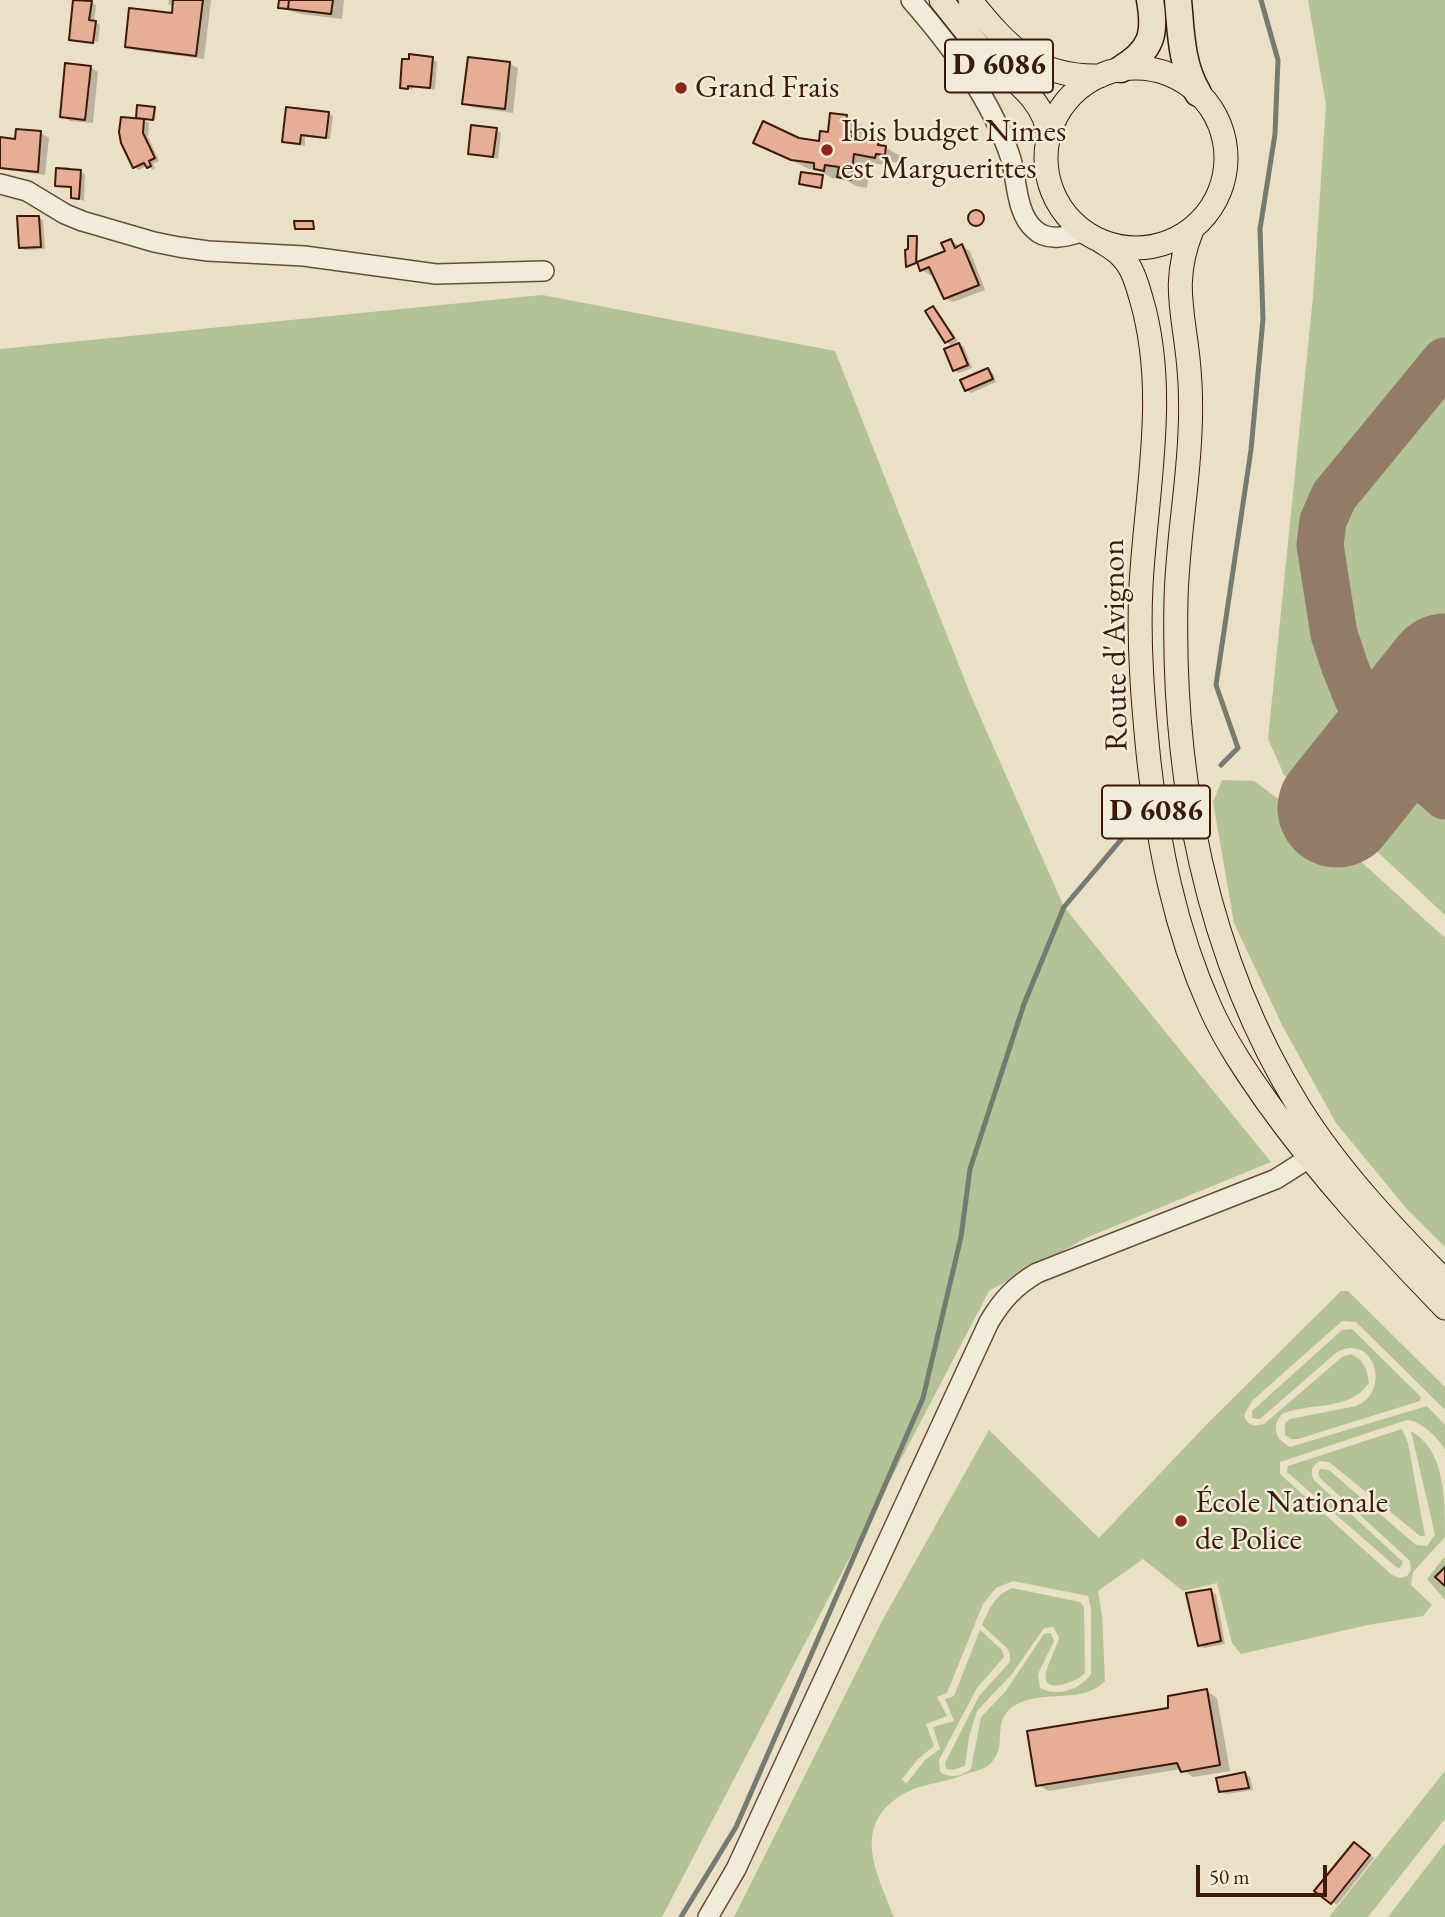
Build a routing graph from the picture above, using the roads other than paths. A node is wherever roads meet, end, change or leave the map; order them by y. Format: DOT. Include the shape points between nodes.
graph roads {
  1 [pos="911,0"];
  2 [pos="941,0"];
  3 [pos="970,0"];
  4 [pos="1150,0"];
  5 [pos="1178,0"];
  6 [pos="1111,73"];
  7 [pos="1198,93"];
  8 [pos="1049,136"];
  9 [pos="0,184"];
  10 [pos="1192,230"];
  11 [pos="1094,237"];
  12 [pos="544,271"];
  13 [pos="1309,1158"];
  14 [pos="1445,1281"];
  15 [pos="1445,1308"];
  16 [pos="708,1917"];
  1 -- 11 [label="street" via="972,79 998,124 1023,214 1031,227 1054,237"];
  2 -- 8 [label="main road, D 6086" via="982,50 1039,105"];
  3 -- 6 [label="main road, D 6086" via="1001,37 1044,67 1076,76"];
  4 -- 6 [label="highway" via="1153,33 1140,56"];
  5 -- 7 [label="highway" via="1185,65"];
  6 -- 7 [label="main road" via="1154,70"];
  6 -- 8 [label="main road" via="1083,86 1068,100"];
  7 -- 10 [label="main road" via="1214,113 1224,137 1226,163 1210,211"];
  8 -- 11 [label="main road" via="1046,164 1051,188 1063,211"];
  9 -- 12 [label="street" via="27,191 82,221 178,247 304,256 436,274"];
  10 -- 11 [label="main road" via="1149,248 1125,248"];
  10 -- 14 [label="main road, Route d'Avignon / D 6086" via="1179,285 1191,425 1176,618 1183,751 1199,857 1227,961 1249,1015 1300,1110 1390,1223"];
  11 -- 13 [label="main road, Route d'Avignon / D 6086" via="1122,256 1138,286 1152,356 1155,421 1140,589 1141,650 1150,765 1169,889 1178,926 1211,1010 1258,1089"];
  13 -- 15 [label="main road, Route d'Avignon / D 6086"];
  13 -- 16 [label="street" via="1276,1179 1037,1273 1001,1301 736,1869"];
}
